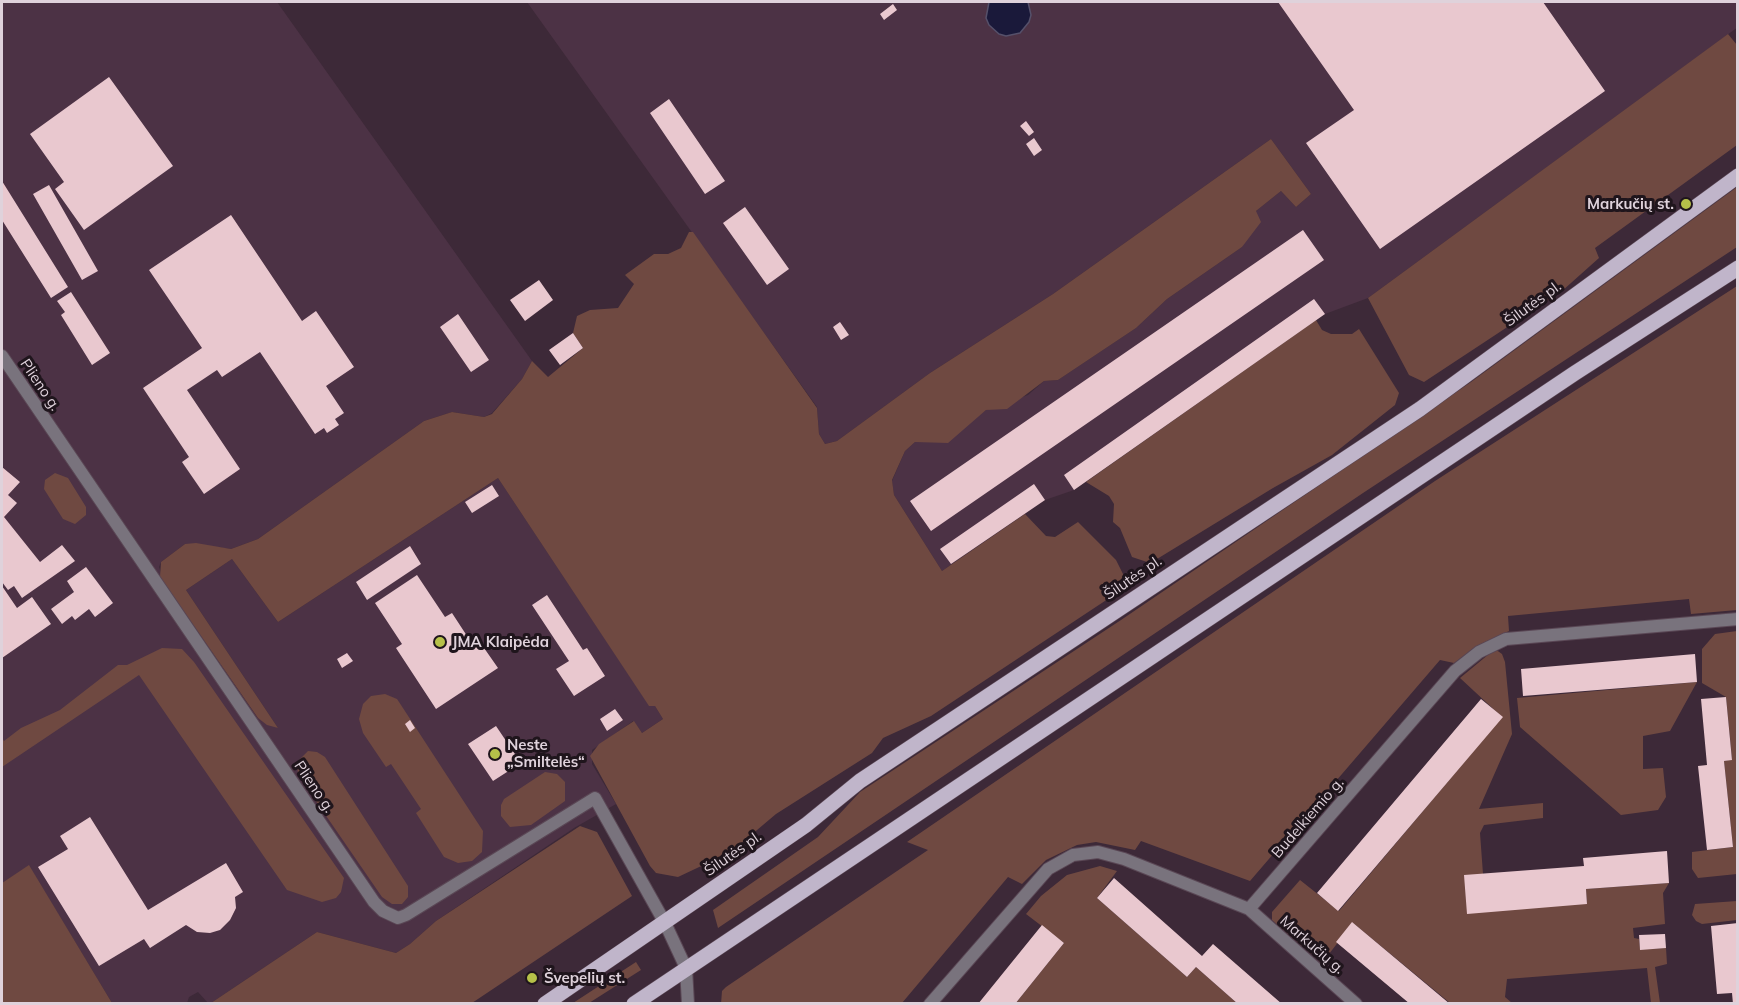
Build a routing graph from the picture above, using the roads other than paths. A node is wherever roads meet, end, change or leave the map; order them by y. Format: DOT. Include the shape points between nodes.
graph roads {
  1 [pos="1737,176"];
  2 [pos="1737,268"];
  3 [pos="2,356"];
  4 [pos="1737,619"];
  5 [pos="1249,909"];
  6 [pos="665,923"];
  7 [pos="686,968"];
  8 [pos="545,1004"];
  9 [pos="634,1004"];
  10 [pos="688,1004"];
  11 [pos="930,1004"];
  12 [pos="1356,1004"];
  1 -- 6 [label="main road, Šilutės pl." via="1420,409 860,781 806,825"];
  2 -- 7 [label="main road"];
  3 -- 6 [label="street, Plieno g." via="383,911 398,918 406,915 595,798"];
  4 -- 5 [label="street, Budelkiemio g." via="1506,639 1479,652 1455,671"];
  5 -- 11 [label="street" via="1124,859 1098,852 1073,855 1048,868"];
  5 -- 12 [label="street, Markučių g."];
  6 -- 7 [label="street"];
  6 -- 8 [label="main road, Šilutės pl."];
  7 -- 9 [label="main road"];
  7 -- 10 [label="street"];
}
